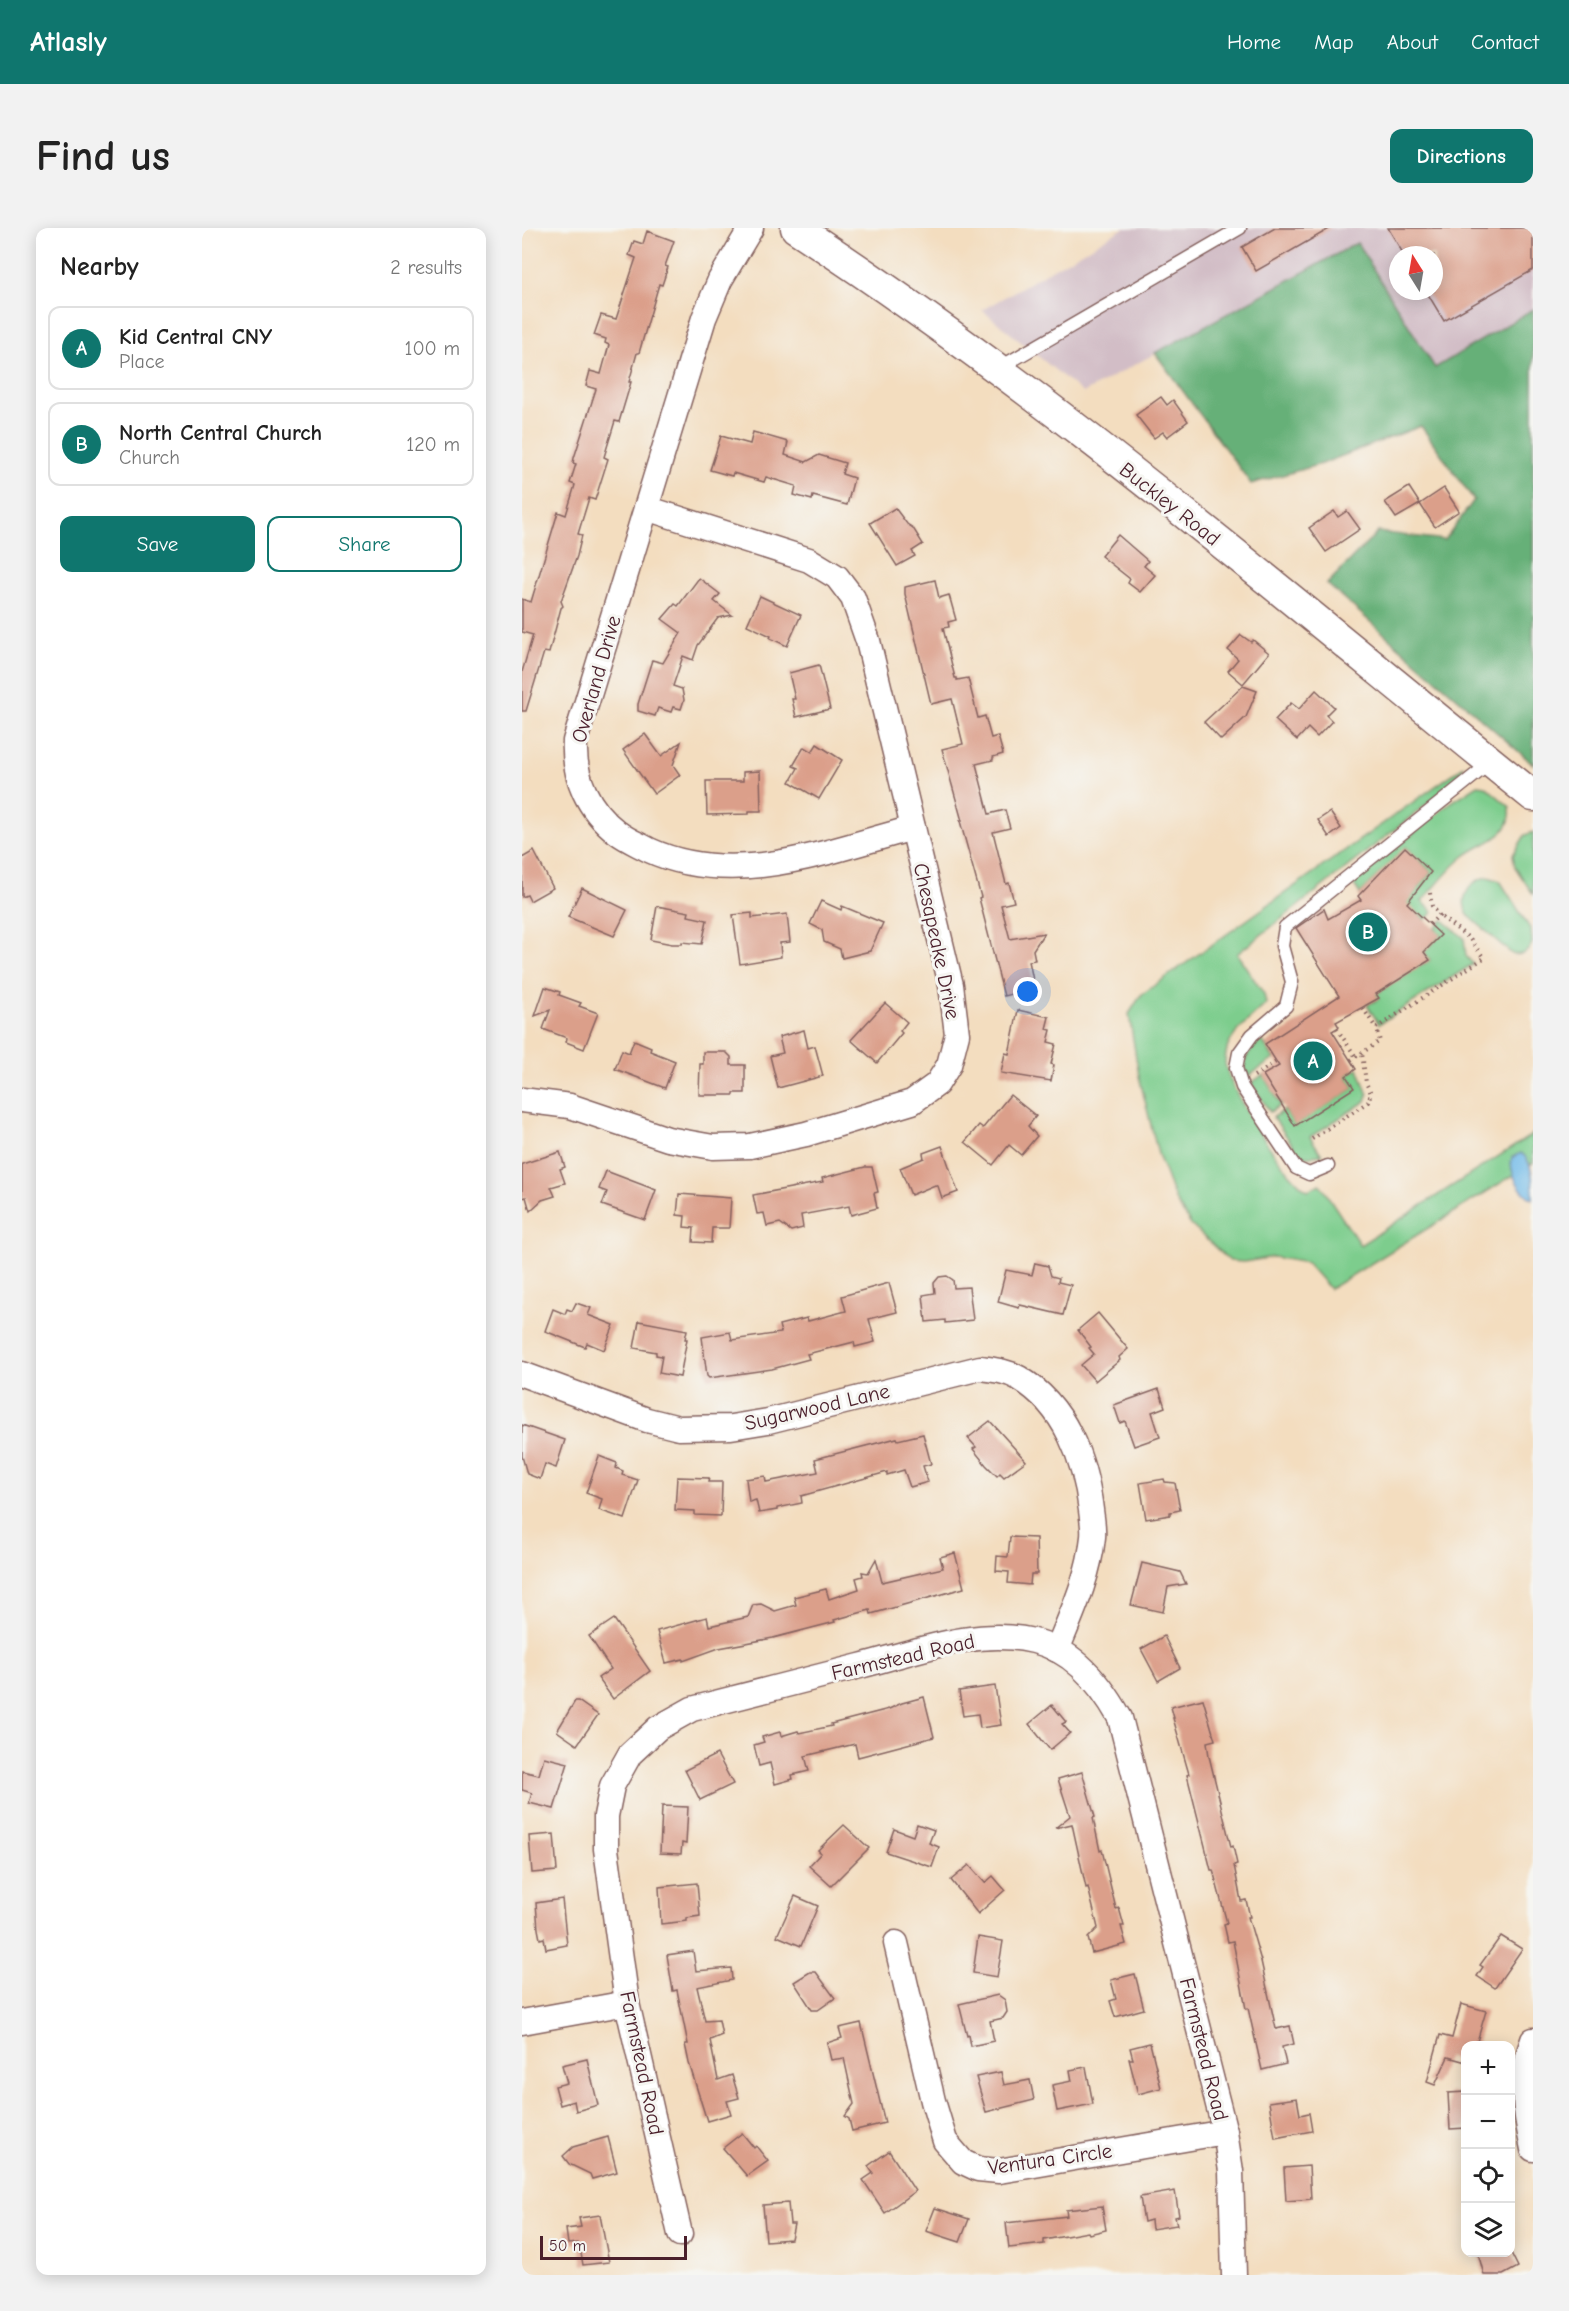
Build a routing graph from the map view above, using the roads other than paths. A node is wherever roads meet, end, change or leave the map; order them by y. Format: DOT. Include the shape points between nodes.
graph roads {
  1 [pos="751,228"];
  2 [pos="796,228"];
  3 [pos="1240,228"];
  4 [pos="998,368"];
  5 [pos="646,508"];
  6 [pos="1491,762"];
  7 [pos="1533,796"];
  8 [pos="913,828"];
  9 [pos="522,1100"];
  10 [pos="1328,1166"];
  11 [pos="522,1374"];
  12 [pos="1057,1650"];
  13 [pos="896,1943"];
  14 [pos="627,2002"];
  15 [pos="522,2022"];
  16 [pos="1533,2040"];
  17 [pos="1225,2132"];
  18 [pos="1533,2150"];
  19 [pos="680,2234"];
  20 [pos="1234,2275"];
  1 -- 5 [label="street, Overland Drive" via="720,280 704,318"];
  2 -- 4 [label="street, Buckley Road"];
  3 -- 4 [label="lane"];
  4 -- 6 [label="street, Buckley Road"];
  5 -- 8 [label="street, Chesapeake Drive" via="809,560 837,577 853,598 868,641"];
  5 -- 8 [label="street, Overland Drive" via="575,741 574,755 583,792 601,820 624,838 664,857 711,868 768,865"];
  6 -- 7 [label="street, Buckley Road"];
  6 -- 10 [label="lane" via="1285,927 1282,946 1292,982 1286,1006 1252,1035 1239,1053 1236,1068 1241,1084 1296,1168 1309,1174"];
  8 -- 9 [label="street, Chesapeake Drive" via="951,985 957,1034 949,1065 937,1084 912,1102 806,1134 750,1146 712,1147 668,1139 570,1106"];
  11 -- 12 [label="street, Sugarwood Lane" via="679,1428 768,1421 980,1368 1019,1378 1047,1400 1066,1426 1088,1490 1093,1535 1084,1582"];
  12 -- 14 [label="street, Farmstead Road" via="1035,1641 1001,1637 952,1642 692,1709 658,1728 630,1754 612,1786 606,1816 606,1849"];
  12 -- 17 [label="street, Farmstead Road" via="1082,1666 1106,1693 1120,1718"];
  13 -- 17 [label="street, Ventura Circle" via="945,2141 963,2162 978,2169 999,2171"];
  14 -- 15 [label="street"];
  14 -- 19 [label="street, Farmstead Road"];
  16 -- 18 [label="street" via="1524,2079 1525,2112"];
  17 -- 20 [label="street, Farmstead Road" via="1231,2171"];
}
